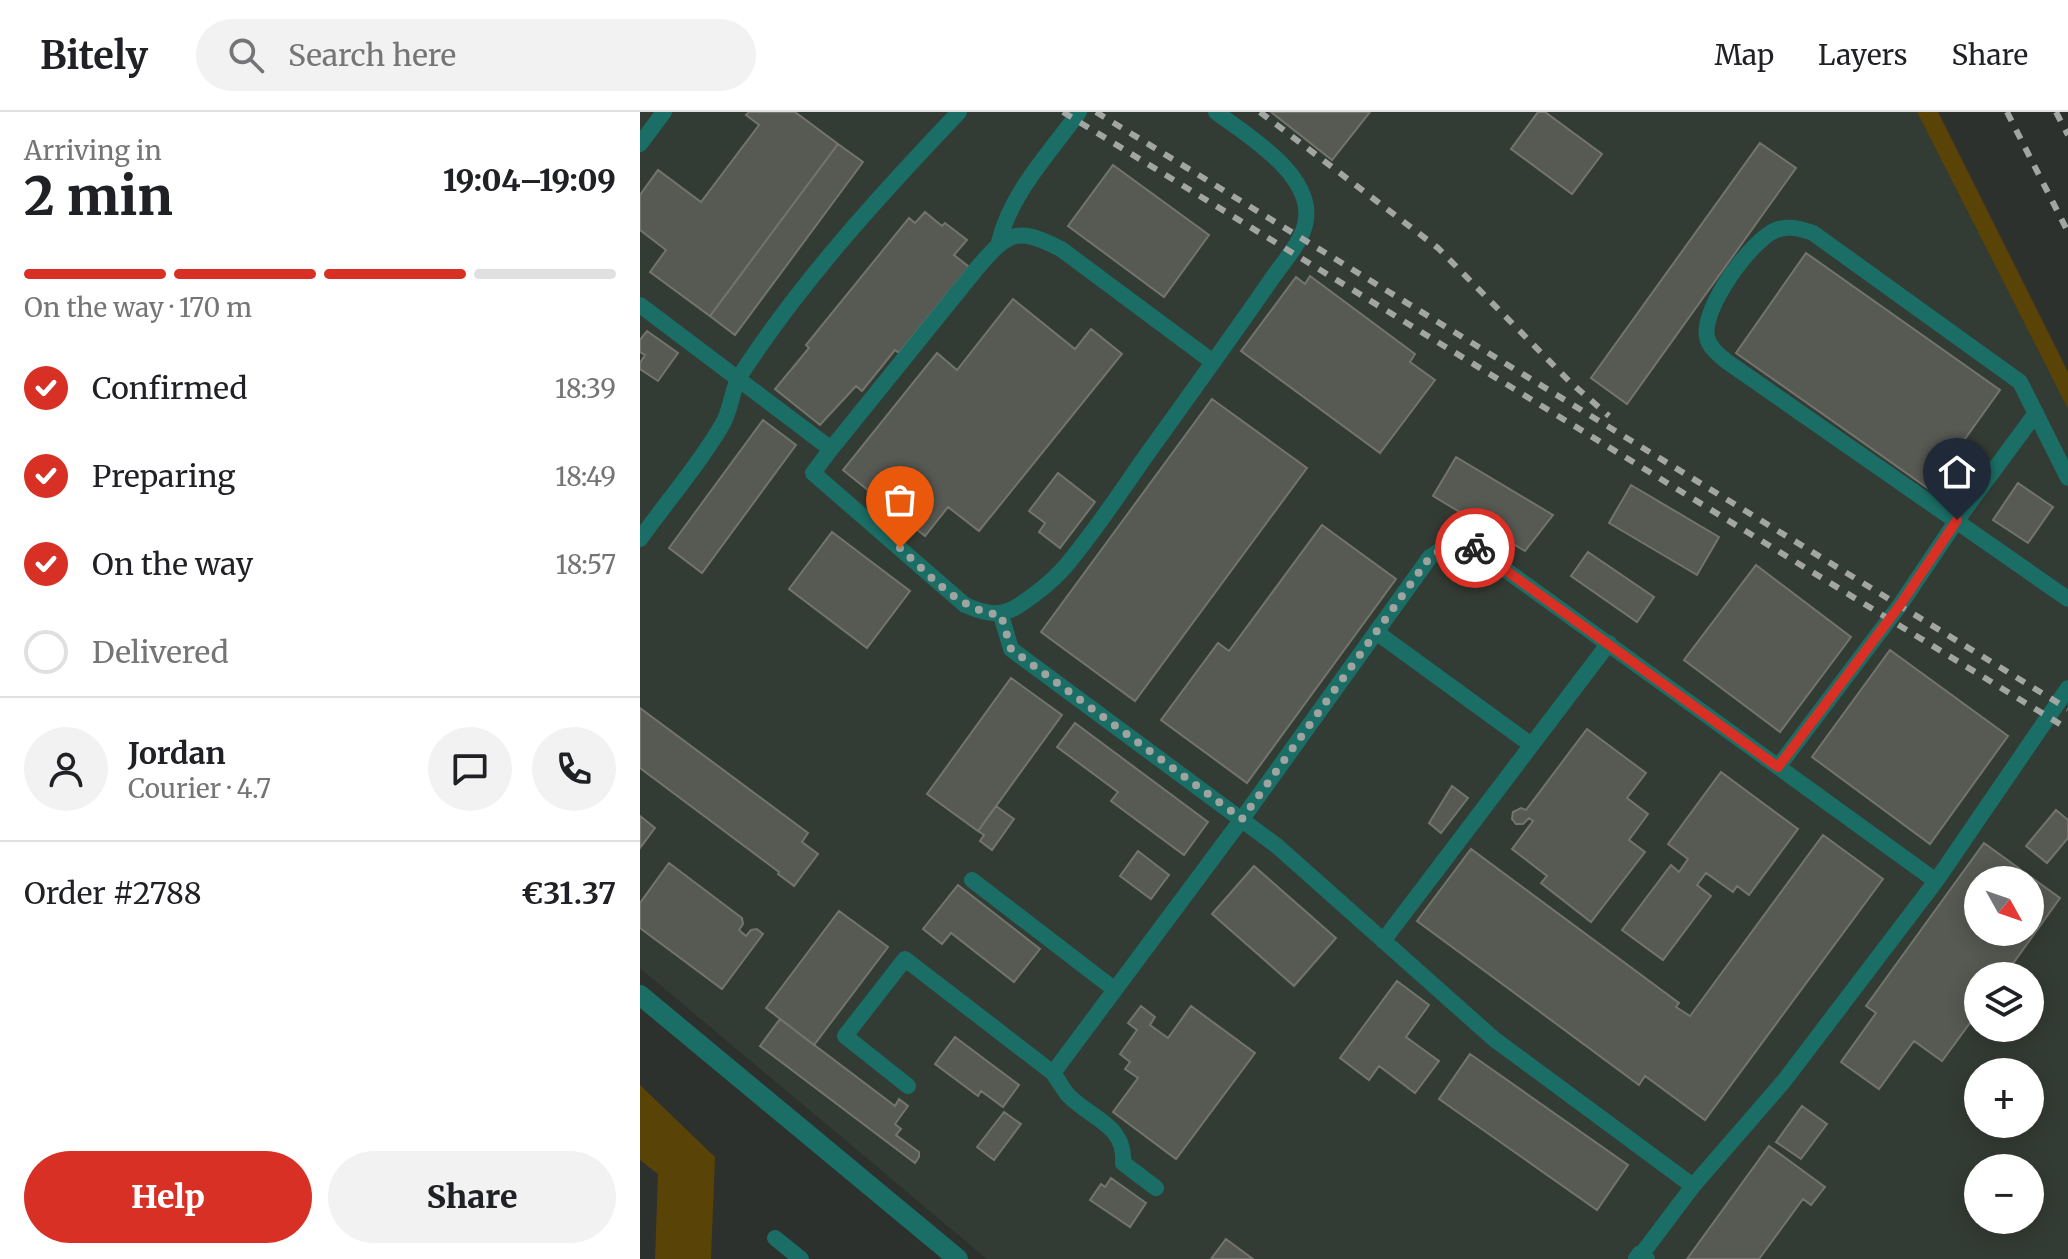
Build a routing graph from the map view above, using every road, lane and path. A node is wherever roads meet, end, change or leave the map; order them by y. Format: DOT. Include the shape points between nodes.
graph roads {
  1 [pos="664,112"];
  2 [pos="959,112"];
  3 [pos="1079,112"];
  4 [pos="1216,112"];
  5 [pos="640,144"];
  6 [pos="999,242"];
  7 [pos="640,305"];
  8 [pos="1213,362"];
  9 [pos="738,378"];
  10 [pos="2036,413"];
  11 [pos="831,449"];
  12 [pos="2068,478"];
  13 [pos="1957,520"];
  14 [pos="640,539"];
  15 [pos="2068,599"];
  16 [pos="1001,615"];
  17 [pos="1376,632"];
  18 [pos="1609,643"];
  19 [pos="2068,688"];
  20 [pos="1530,744"];
  21 [pos="1778,767"];
  22 [pos="1242,819"];
  23 [pos="972,880"];
  24 [pos="1936,881"];
  25 [pos="1383,941"];
  26 [pos="1114,989"];
  27 [pos="640,995"];
  28 [pos="1053,1073"];
  29 [pos="908,1086"];
  30 [pos="1693,1186"];
  31 [pos="1156,1188"];
  32 [pos="775,1238"];
  33 [pos="1642,1258"];
  34 [pos="801,1259"];
  35 [pos="958,1259"];
  1 -- 5 [label="lane"];
  2 -- 9 [label="lane" via="823,264"];
  3 -- 6 [label="lane" via="1017,195"];
  4 -- 8 [label="lane" via="1287,169 1301,191 1306,220 1290,252"];
  6 -- 8 [label="lane" via="1026,234 1061,249"];
  6 -- 11 [label="lane"];
  7 -- 9 [label="lane"];
  8 -- 16 [label="lane" via="1063,569"];
  9 -- 11 [label="lane"];
  9 -- 14 [label="lane" via="724,422"];
  10 -- 12 [label="lane"];
  10 -- 13 [label="lane"];
  10 -- 13 [label="lane" via="2020,382 1813,233 1775,230 1747,255 1707,317 1713,350"];
  11 -- 16 [label="lane" via="813,473 965,605"];
  13 -- 15 [label="lane"];
  13 -- 21 [label="lane"];
  16 -- 22 [label="lane" via="1011,649"];
  17 -- 18 [label="lane" via="1430,557 1455,544 1468,545"];
  17 -- 20 [label="lane"];
  17 -- 22 [label="lane"];
  18 -- 20 [label="lane"];
  18 -- 21 [label="lane"];
  19 -- 24 [label="lane"];
  20 -- 25 [label="lane"];
  21 -- 24 [label="lane"];
  22 -- 25 [label="lane"];
  22 -- 26 [label="lane"];
  23 -- 26 [label="lane"];
  24 -- 30 [label="lane" via="1784,1081"];
  25 -- 30 [label="lane" via="1494,1039"];
  26 -- 28 [label="lane"];
  27 -- 35 [label="street"];
  28 -- 29 [label="lane" via="905,959 845,1036"];
  28 -- 31 [label="lane" via="1069,1096 1113,1130 1122,1142 1123,1163"];
  30 -- 33 [label="lane"];
  32 -- 34 [label="lane"];
}
